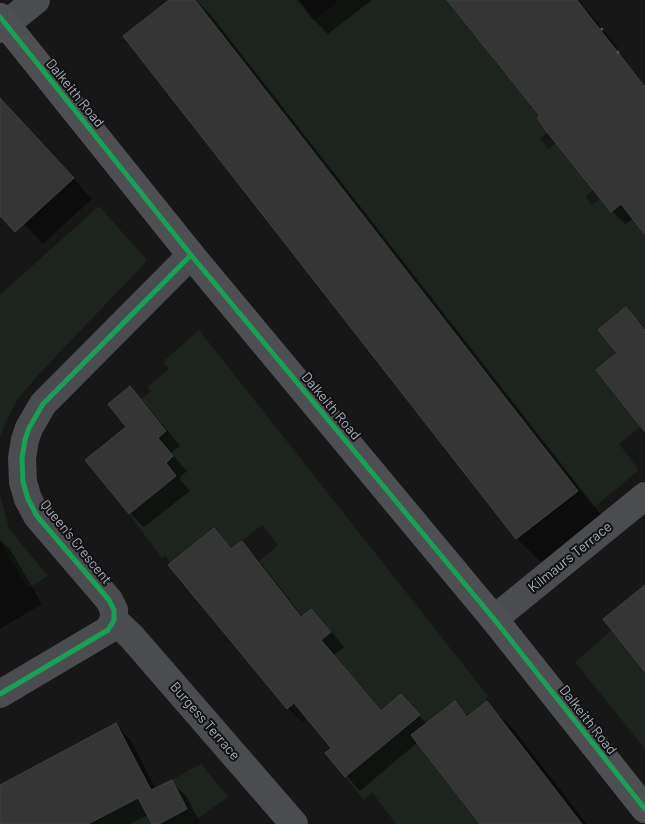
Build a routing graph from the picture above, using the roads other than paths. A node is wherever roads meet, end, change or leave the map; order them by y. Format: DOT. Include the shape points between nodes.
graph roads {
  1 [pos="36,0"];
  2 [pos="2,24"];
  3 [pos="191,255"];
  4 [pos="645,496"];
  5 [pos="494,618"];
  6 [pos="114,620"];
  7 [pos="0,694"];
  8 [pos="645,810"];
  9 [pos="294,824"];
  1 -- 2 [label="street"];
  2 -- 3 [label="main road, Dalkeith Road"];
  3 -- 5 [label="main road, Dalkeith Road"];
  3 -- 6 [label="street, Queen's Crescent" via="43,404 25,440 23,482 28,499 37,516 109,600"];
  4 -- 5 [label="street, Kilmaurs Terrace"];
  5 -- 8 [label="main road, Dalkeith Road"];
  6 -- 7 [label="street" via="108,630"];
  6 -- 9 [label="street, Burgess Terrace"];
}
